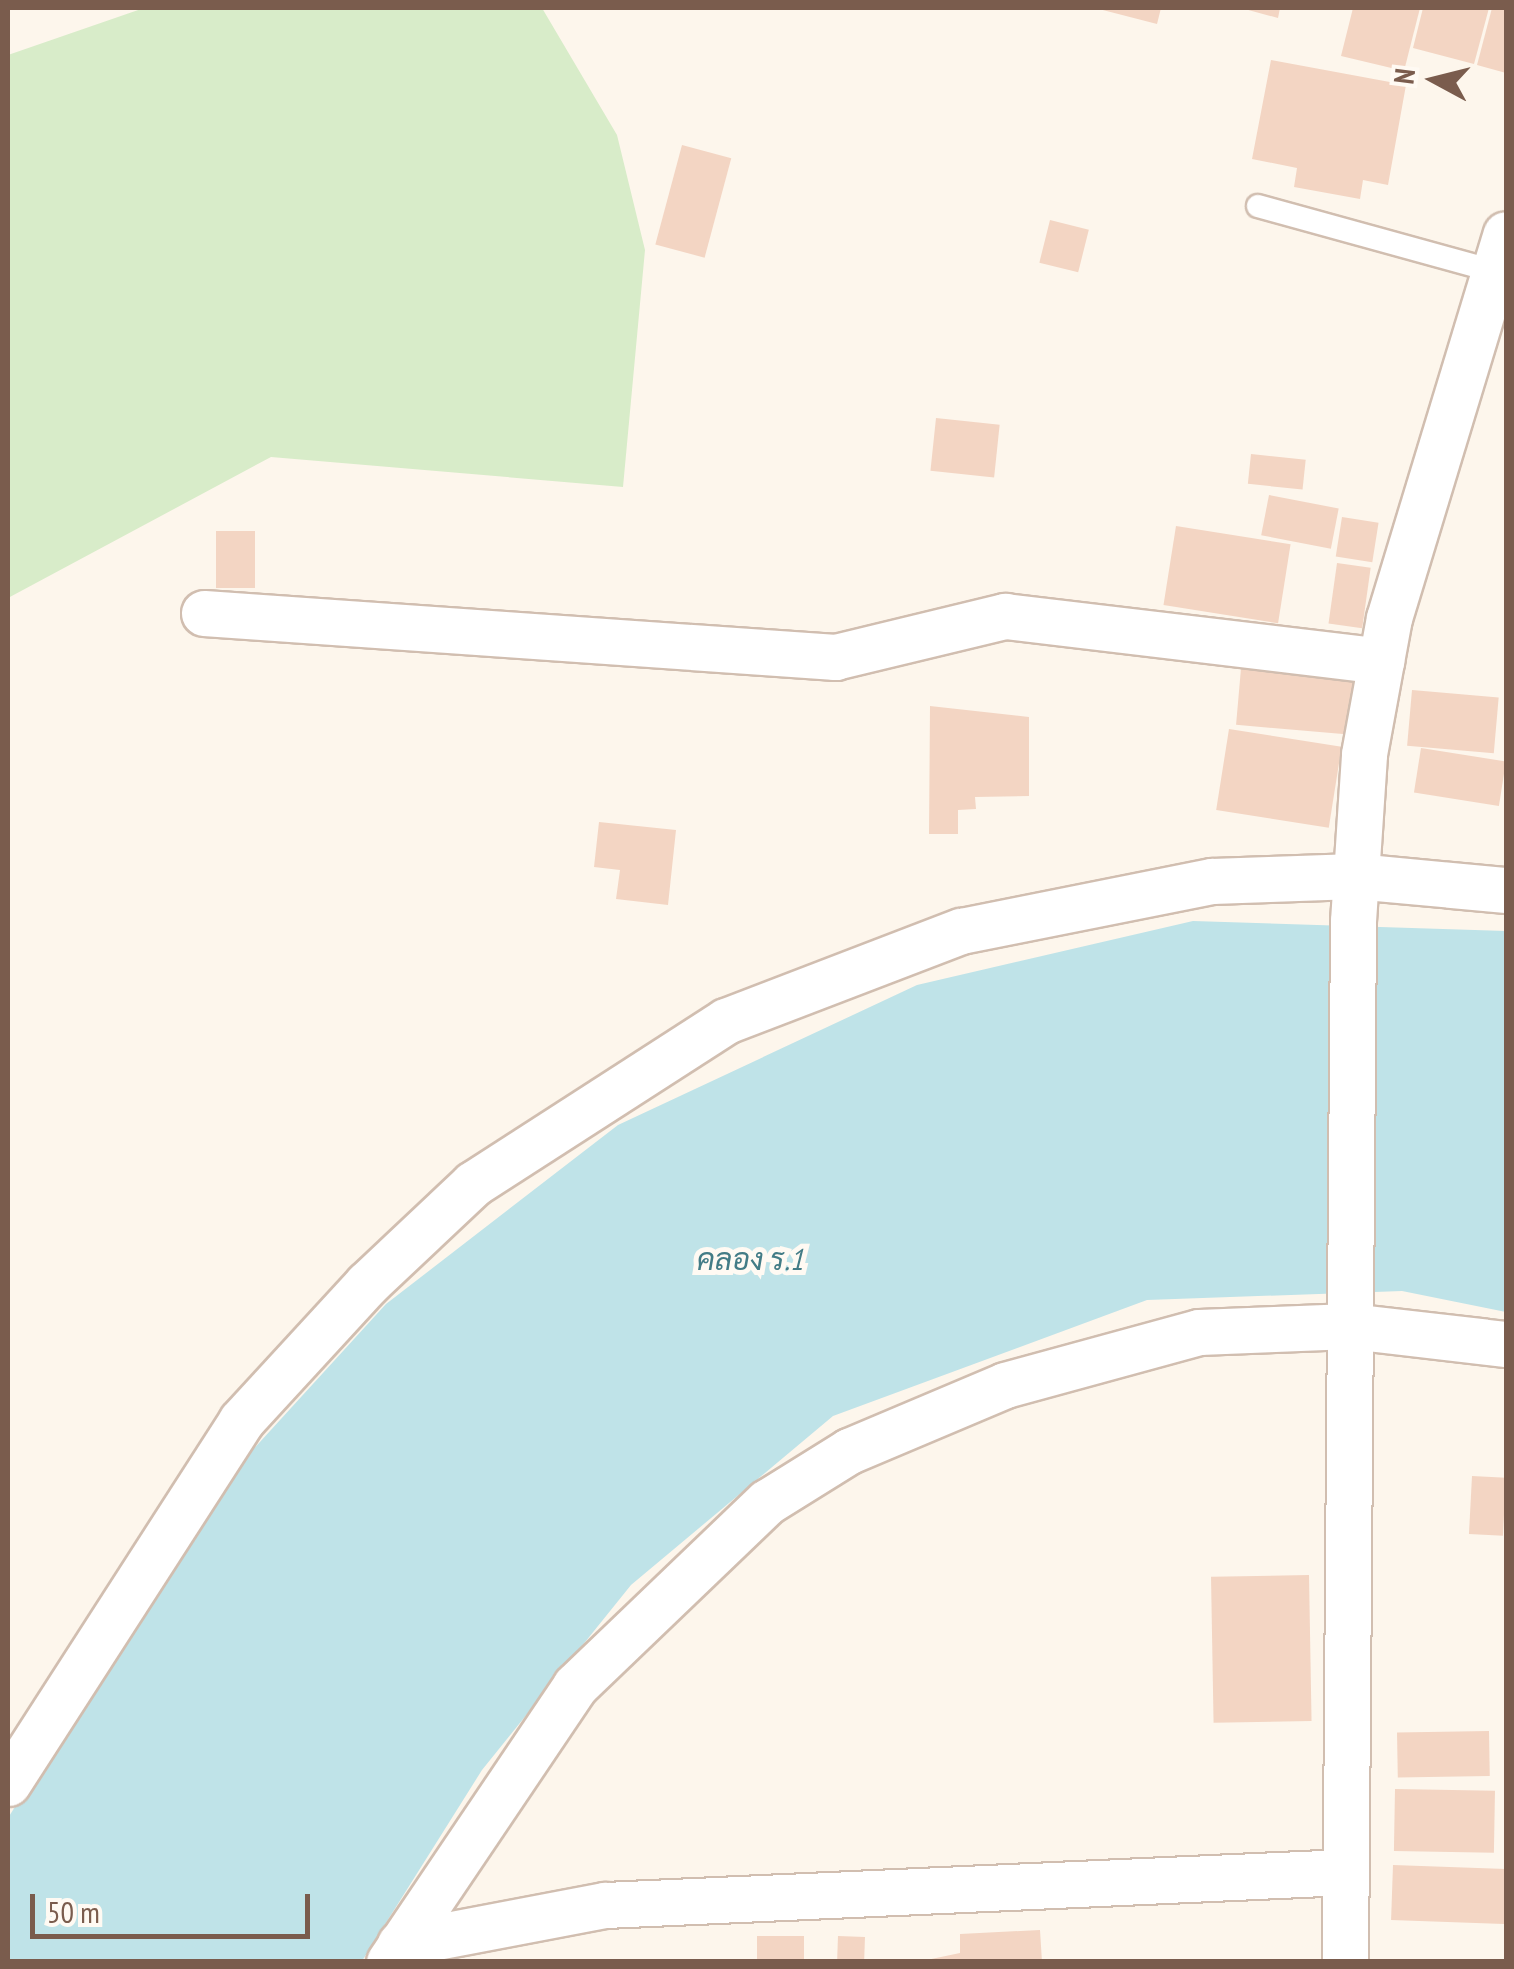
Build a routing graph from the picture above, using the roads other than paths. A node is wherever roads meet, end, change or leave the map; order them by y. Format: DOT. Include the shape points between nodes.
graph roads {
  1 [pos="1258,206"];
  2 [pos="1503,260"];
  3 [pos="204,613"];
  4 [pos="1381,661"];
  5 [pos="1354,876"];
  6 [pos="1506,890"];
  7 [pos="1350,1326"];
  8 [pos="1506,1344"];
  9 [pos="8,1783"];
  10 [pos="1345,1872"];
  11 [pos="394,1953"];
  12 [pos="1346,1962"];
  1 -- 2 [label="lane"];
  2 -- 4 [label="street"];
  3 -- 4 [label="street" via="835,657 1006,616"];
  4 -- 5 [label="street"];
  5 -- 6 [label="street"];
  5 -- 7 [label="street"];
  5 -- 9 [label="street" via="1212,881 960,931 726,1021 600,1097 473,1184 242,1421"];
  7 -- 8 [label="street"];
  7 -- 10 [label="street"];
  7 -- 11 [label="street" via="1199,1332 1096,1355 850,1451 767,1502 576,1686"];
  10 -- 11 [label="street" via="605,1906"];
  10 -- 12 [label="street"];
}
